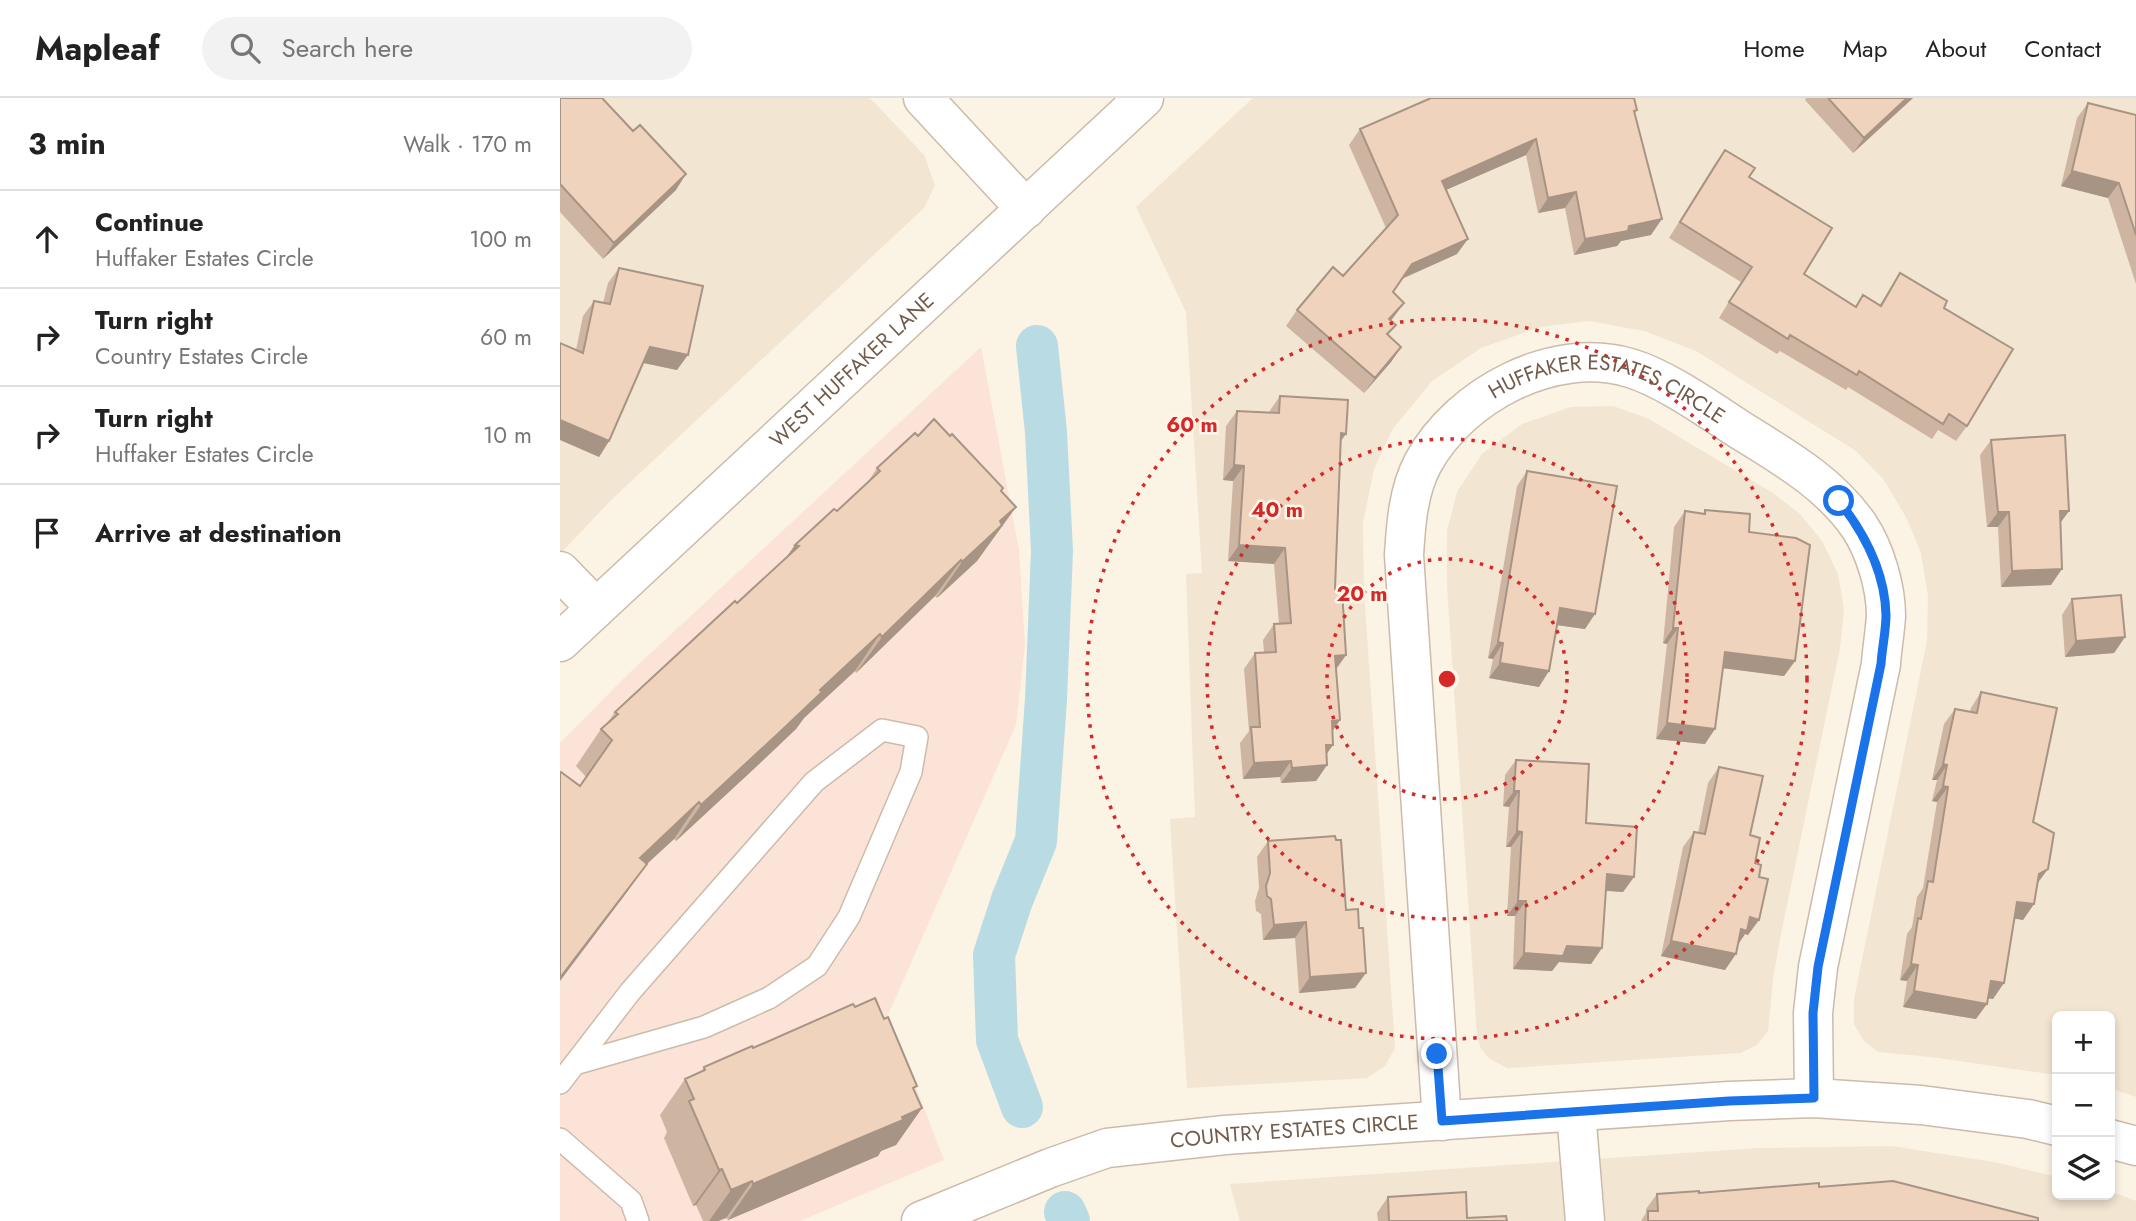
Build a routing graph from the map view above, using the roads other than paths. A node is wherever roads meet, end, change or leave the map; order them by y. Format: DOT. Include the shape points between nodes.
graph roads {
  1 [pos="923,98"];
  2 [pos="1144,98"];
  3 [pos="1026,209"];
  4 [pos="560,571"];
  5 [pos="596,608"];
  6 [pos="560,642"];
  7 [pos="575,1064"];
  8 [pos="560,1083"];
  9 [pos="1814,1098"];
  10 [pos="1576,1112"];
  11 [pos="1442,1121"];
  12 [pos="2052,1125"];
  13 [pos="560,1139"];
  14 [pos="2115,1140"];
  15 [pos="2136,1146"];
  16 [pos="638,1221"];
  17 [pos="921,1221"];
  18 [pos="1585,1221"];
  1 -- 3 [label="street"];
  2 -- 3 [label="street, WEST HUFFAKER LANE"];
  3 -- 5 [label="street, WEST HUFFAKER LANE"];
  4 -- 5 [label="street"];
  5 -- 6 [label="street, WEST HUFFAKER LANE"];
  7 -- 7 [label="lane" via="630,992 814,782 882,730 917,737 911,772 849,917 817,965 769,998 704,1027"];
  7 -- 8 [label="lane"];
  9 -- 10 [label="street, COUNTRY ESTATES CIRCLE"];
  9 -- 11 [label="street, HUFFAKER ESTATES CIRCLE" via="1813,1013 1818,967 1881,664 1886,615 1878,570 1860,528 1806,471 1668,385 1630,368 1591,362 1536,370 1489,393 1450,426 1423,463 1408,508 1404,555"];
  9 -- 12 [label="street, COUNTRY ESTATES CIRCLE" via="1921,1105"];
  10 -- 11 [label="street, COUNTRY ESTATES CIRCLE"];
  10 -- 18 [label="street"];
  11 -- 17 [label="street, COUNTRY ESTATES CIRCLE" via="1211,1136 1107,1148"];
  13 -- 16 [label="lane" via="631,1201"];
  14 -- 15 [label="street"];
}
